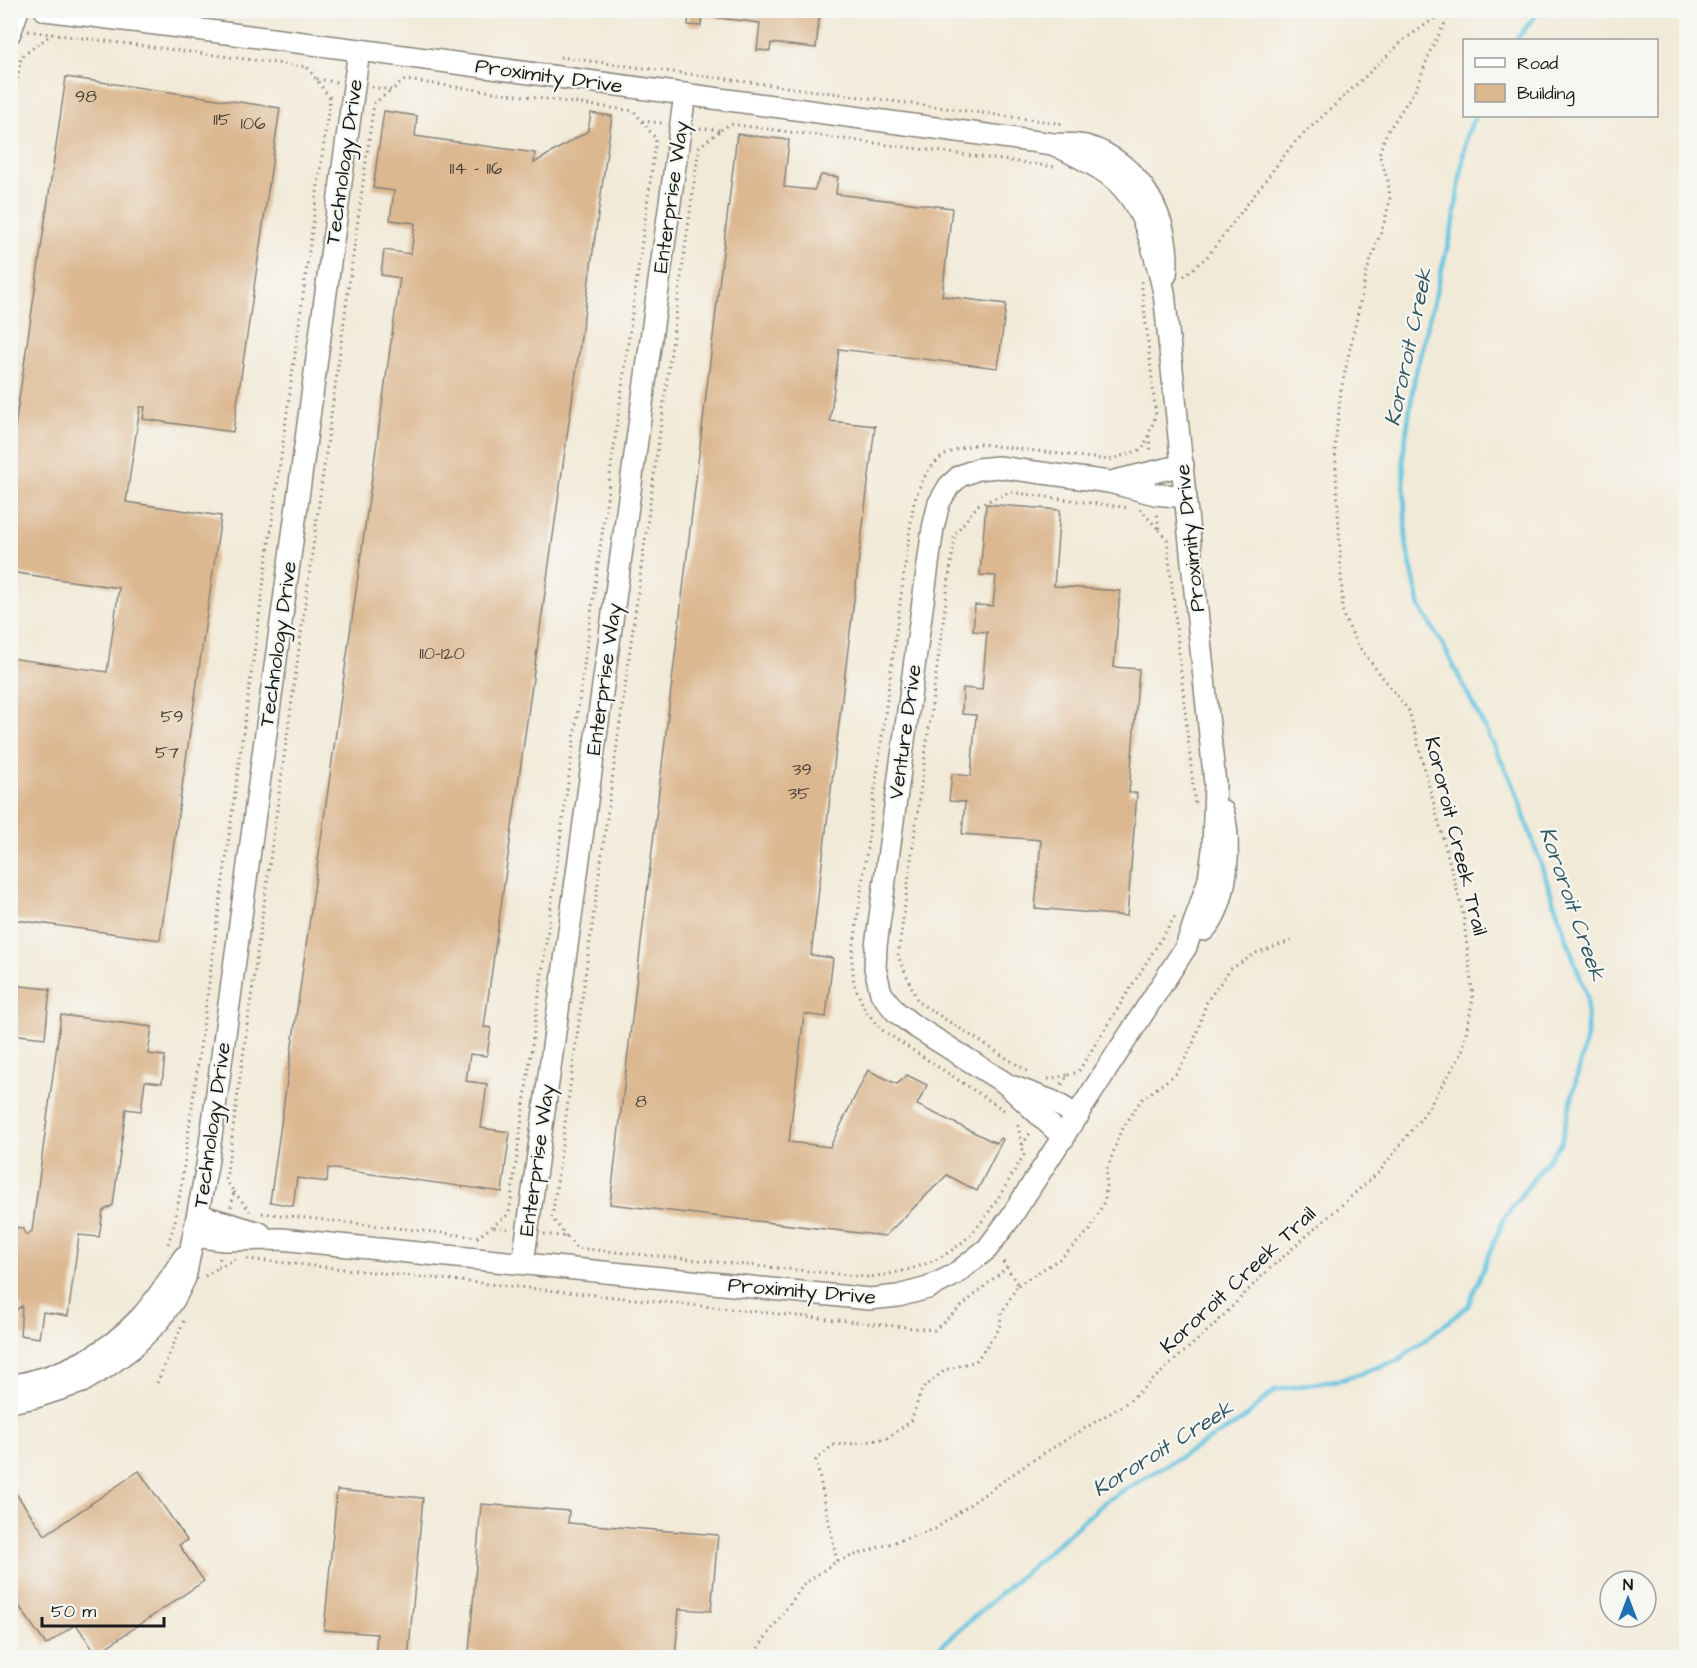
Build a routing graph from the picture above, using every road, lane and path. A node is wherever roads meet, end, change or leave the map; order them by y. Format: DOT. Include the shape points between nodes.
graph roads {
  1 [pos="45,10"];
  2 [pos="1447,10"];
  3 [pos="1452,10"];
  4 [pos="14,24"];
  5 [pos="52,34"];
  6 [pos="359,50"];
  7 [pos="316,79"];
  8 [pos="355,84"];
  9 [pos="392,90"];
  10 [pos="685,94"];
  11 [pos="10,120"];
  12 [pos="1140,277"];
  13 [pos="1164,292"];
  14 [pos="1149,435"];
  15 [pos="1183,465"];
  16 [pos="1154,484"];
  17 [pos="1186,497"];
  18 [pos="1159,530"];
  19 [pos="1195,809"];
  20 [pos="1178,912"];
  21 [pos="1293,940"];
  22 [pos="1032,1074"];
  23 [pos="1068,1075"];
  24 [pos="1042,1080"];
  25 [pos="1046,1110"];
  26 [pos="1007,1111"];
  27 [pos="1078,1116"];
  28 [pos="1017,1118"];
  29 [pos="1064,1138"];
  30 [pos="1022,1145"];
  31 [pos="234,1192"];
  32 [pos="250,1212"];
  33 [pos="261,1213"];
  34 [pos="199,1215"];
  35 [pos="226,1231"];
  36 [pos="567,1237"];
  37 [pos="193,1241"];
  38 [pos="987,1249"];
  39 [pos="164,1255"];
  40 [pos="523,1263"];
  41 [pos="202,1278"];
  42 [pos="1018,1285"];
  43 [pos="10,1386"];
  44 [pos="10,1402"];
  45 [pos="837,1561"];
  46 [pos="751,1658"];
  1 -- 6 [label="street, Proximity Drive"];
  2 -- 13 [label="path" via="1405,39 1293,144 1207,257"];
  3 -- 45 [label="path, Kororoit Creek Trail" via="1417,87 1386,134 1379,154 1390,199 1367,271 1341,390 1335,446 1343,615 1359,647 1409,711 1463,913 1473,998 1462,1053 1425,1113 1380,1171 1128,1402 1032,1460 935,1529"];
  4 -- 5 [label="path"];
  5 -- 7 [label="path" via="307,67"];
  5 -- 11 [label="path" via="21,57"];
  6 -- 8 [label="street, Technology Drive"];
  6 -- 10 [label="street, Proximity Drive"];
  7 -- 8 [label="path"];
  7 -- 39 [label="path" via="330,98 329,108 181,1187"];
  8 -- 9 [label="path"];
  8 -- 34 [label="street, Technology Drive"];
  9 -- 31 [label="path" via="374,103 226,1179"];
  9 -- 33 [label="path" via="405,80 634,111 656,139 509,1214 478,1237"];
  10 -- 13 [label="street, Proximity Drive" via="1053,144 1107,174 1130,196 1145,224"];
  10 -- 40 [label="street, Enterprise Way"];
  12 -- 14 [label="path" via="1156,415"];
  13 -- 15 [label="street, Proximity Drive"];
  14 -- 16 [label="path"];
  14 -- 26 [label="path" via="1143,449 1110,460 980,444 964,446 946,453 931,466 919,485 914,507 852,959 854,984 865,1010 882,1030"];
  15 -- 16 [label="street, Venture Drive"];
  15 -- 17 [label="street, Proximity Drive"];
  16 -- 17 [label="street, Venture Drive"];
  16 -- 18 [label="path"];
  16 -- 25 [label="street, Venture Drive" via="998,467 978,469 948,486 933,528 874,968 881,993 896,1011"];
  17 -- 27 [label="street, Proximity Drive" via="1215,784 1209,879 1186,947"];
  18 -- 19 [label="path" via="1167,539"];
  18 -- 22 [label="path" via="1140,509 1010,492 978,505 955,534 898,956 918,1002"];
  20 -- 23 [label="path" via="1078,1072"];
  21 -- 42 [label="path" via="1256,953 1230,969 1207,1000 1193,1044 1177,1073 1141,1100 1120,1133 1107,1170 1105,1200 1090,1230 1061,1258"];
  23 -- 24 [label="path"];
  23 -- 25 [label="path"];
  25 -- 27 [label="street, Venture Drive"];
  25 -- 29 [label="street, Venture Drive"];
  25 -- 30 [label="path"];
  27 -- 29 [label="street, Proximity Drive"];
  28 -- 30 [label="path"];
  29 -- 38 [label="street, Proximity Drive"];
  30 -- 36 [label="path" via="1024,1155 972,1233 941,1256 893,1275 868,1277 576,1248"];
  31 -- 32 [label="path"];
  31 -- 35 [label="path"];
  34 -- 35 [label="street, Proximity Drive"];
  34 -- 37 [label="street, Technology Drive"];
  35 -- 37 [label="street, Proximity Drive"];
  35 -- 40 [label="street, Proximity Drive"];
  35 -- 41 [label="path" via="218,1268"];
  37 -- 43 [label="street" via="142,1317 120,1339 96,1356 54,1376"];
  37 -- 44 [label="street, Technology Drive" via="185,1278 175,1298 132,1348 82,1382"];
  38 -- 40 [label="street, Proximity Drive" via="954,1275 928,1288 869,1299"];
  38 -- 42 [label="path" via="1002,1260"];
  42 -- 45 [label="path" via="1002,1312 999,1329 976,1361 945,1370 922,1389 911,1421 888,1438 833,1445 816,1460"];
  45 -- 46 [label="path, Kororoit Creek Trail" via="804,1584"];
}
